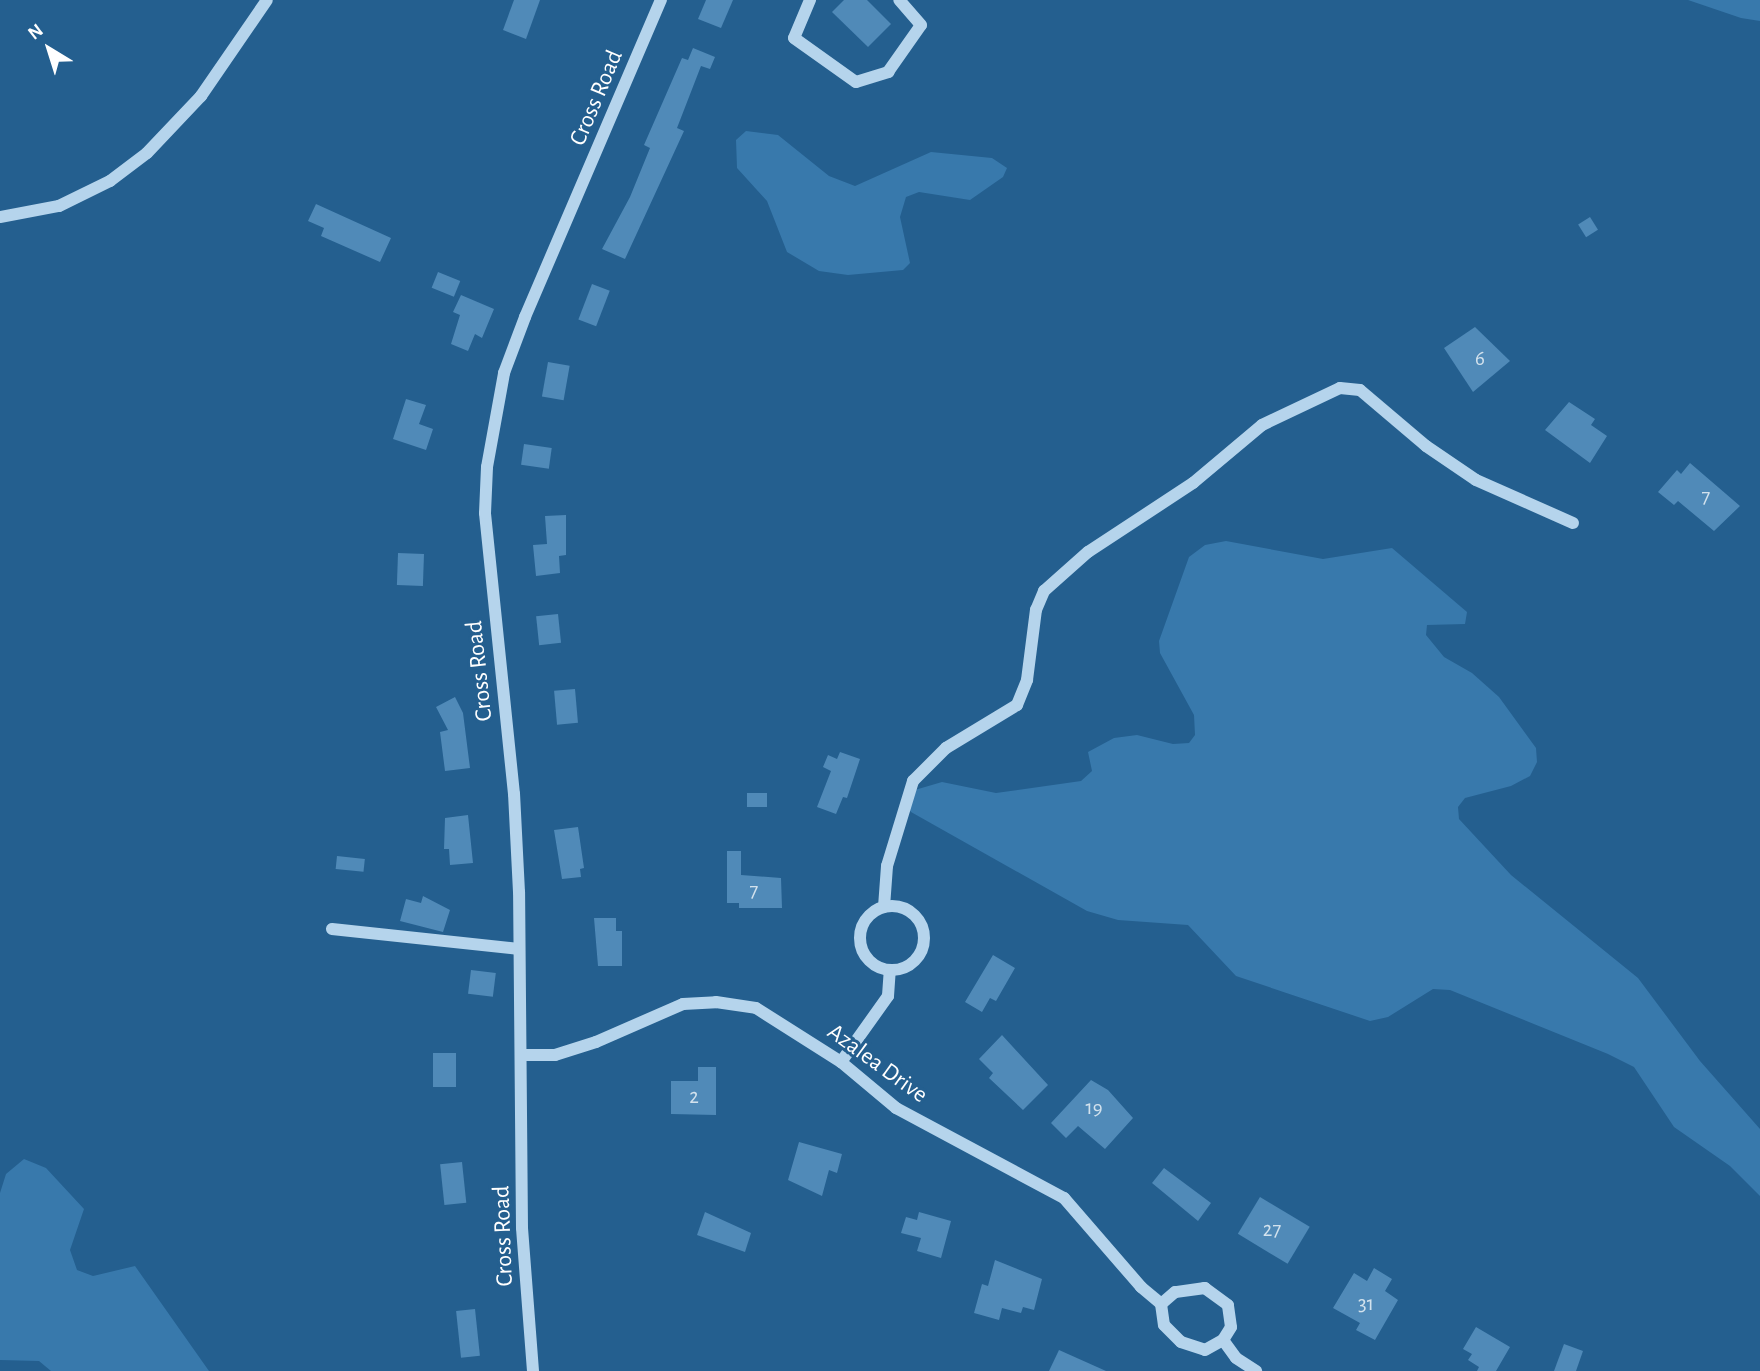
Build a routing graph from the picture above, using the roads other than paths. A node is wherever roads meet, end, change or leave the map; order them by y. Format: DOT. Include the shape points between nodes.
graph roads {
  1 [pos="267,0"];
  2 [pos="661,0"];
  3 [pos="810,0"];
  4 [pos="899,0"];
  5 [pos="0,217"];
  6 [pos="1573,523"];
  7 [pos="884,907"];
  8 [pos="332,929"];
  9 [pos="519,948"];
  10 [pos="890,970"];
  11 [pos="522,1055"];
  12 [pos="841,1062"];
  13 [pos="1161,1304"];
  14 [pos="1223,1340"];
  15 [pos="533,1371"];
  16 [pos="1256,1371"];
  1 -- 5 [label="street" via="201,96 147,153 110,181 59,206"];
  2 -- 9 [label="street, Cross Road" via="525,317 492,423 485,513 514,794"];
  3 -- 4 [label="street" via="794,38 856,82 888,72 921,24"];
  6 -- 7 [label="street" via="1476,480 1426,446 1360,390 1340,388 1262,425 1193,484 1088,551 1044,591 1036,610 1027,680 1017,705 946,747 913,781 887,866"];
  7 -- 10 [label="street" via="862,927 861,946 872,963"];
  7 -- 10 [label="street" via="906,909 921,924 924,935 919,956 911,964"];
  8 -- 9 [label="street"];
  9 -- 11 [label="street, Cross Road"];
  10 -- 12 [label="street" via="888,996"];
  11 -- 12 [label="street, Azalea Drive" via="555,1055 683,1004 716,1002 755,1008"];
  11 -- 15 [label="street, Cross Road" via="522,1228"];
  12 -- 13 [label="street, Azalea Drive" via="896,1108 1064,1198"];
  13 -- 14 [label="street, Azalea Drive" via="1164,1325 1181,1342 1205,1350"];
  13 -- 14 [label="street" via="1175,1292 1193,1287 1215,1292 1231,1313 1231,1328"];
  14 -- 16 [label="street" via="1236,1358"];
}
